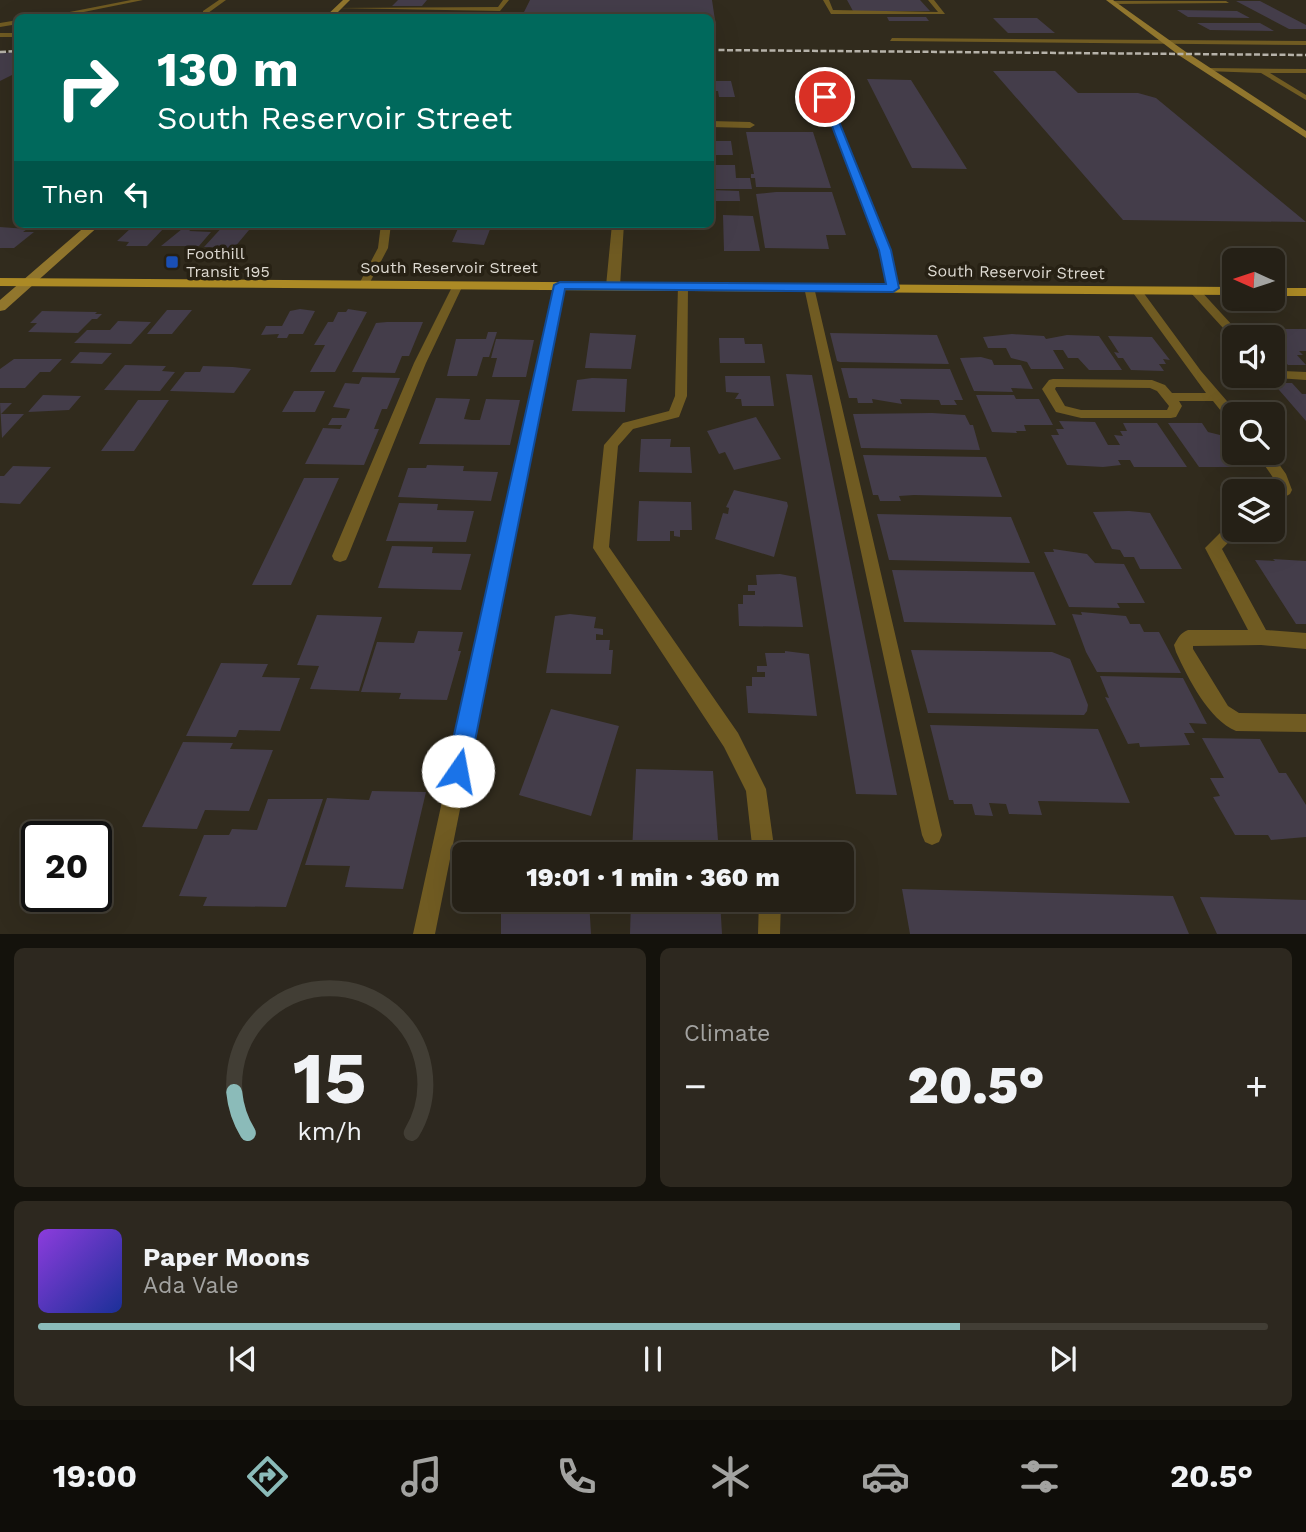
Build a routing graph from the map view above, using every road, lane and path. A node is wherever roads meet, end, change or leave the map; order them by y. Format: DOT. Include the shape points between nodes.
graph roads {
  1 [pos="140,0"];
  2 [pos="223,0"];
  3 [pos="347,0"];
  4 [pos="453,0"];
  5 [pos="506,0"];
  6 [pos="826,0"];
  7 [pos="931,0"];
  8 [pos="1112,2"];
  9 [pos="1226,3"];
  10 [pos="337,8"];
  11 [pos="446,9"];
  12 [pos="64,14"];
  13 [pos="205,14"];
  14 [pos="331,14"];
  15 [pos="892,40"];
  16 [pos="1170,43"];
  17 [pos="1306,43"];
  18 [pos="1208,70"];
  19 [pos="1261,70"];
  20 [pos="1306,71"];
  21 [pos="816,72"];
  22 [pos="1306,98"];
  23 [pos="714,124"];
  24 [pos="750,125"];
  25 [pos="1301,129"];
  26 [pos="1306,135"];
  27 [pos="90,228"];
  28 [pos="386,228"];
  29 [pos="618,228"];
  30 [pos="0,282"];
  31 [pos="29,282"];
  32 [pos="364,284"];
  33 [pos="458,285"];
  34 [pos="560,285"];
  35 [pos="613,286"];
  36 [pos="683,286"];
  37 [pos="809,287"];
  38 [pos="893,288"];
  39 [pos="1136,290"];
  40 [pos="1195,291"];
  41 [pos="1222,291"];
  42 [pos="1285,292"];
  43 [pos="1306,292"];
  44 [pos="0,307"];
  45 [pos="1226,325"];
  46 [pos="1285,375"];
  47 [pos="1306,376"];
  48 [pos="1169,397"];
  49 [pos="1216,397"];
  50 [pos="1222,404"];
  51 [pos="1222,539"];
  52 [pos="340,556"];
  53 [pos="1261,636"];
  54 [pos="1306,641"];
  55 [pos="1306,723"];
  56 [pos="932,835"];
  57 [pos="763,842"];
  58 [pos="770,912"];
  59 [pos="424,933"];
  60 [pos="769,933"];
  1 -- 12 [label="lane"];
  2 -- 13 [label="lane"];
  3 -- 10 [label="street"];
  4 -- 11 [label="lane"];
  5 -- 11 [label="lane" via="500,9"];
  6 -- 7 [label="lane" via="831,12 942,14"];
  8 -- 9 [label="lane"];
  8 -- 16 [label="street"];
  10 -- 11 [label="lane"];
  10 -- 14 [label="street"];
  15 -- 16 [label="lane"];
  16 -- 17 [label="lane"];
  16 -- 18 [label="street"];
  18 -- 19 [label="lane"];
  18 -- 25 [label="street"];
  19 -- 20 [label="lane"];
  19 -- 22 [label="lane"];
  21 -- 38 [label="lane" via="885,250"];
  23 -- 24 [label="street"];
  25 -- 26 [label="street"];
  27 -- 31 [label="street"];
  28 -- 32 [label="lane" via="383,248"];
  29 -- 35 [label="street"];
  30 -- 31 [label="main road, South Reservoir Street"];
  31 -- 32 [label="main road, South Reservoir Street"];
  31 -- 44 [label="street"];
  32 -- 33 [label="main road, South Reservoir Street"];
  33 -- 34 [label="main road, South Reservoir Street"];
  33 -- 52 [label="lane" via="420,363"];
  34 -- 35 [label="main road, South Reservoir Street"];
  34 -- 59 [label="lane"];
  35 -- 36 [label="main road, South Reservoir Street"];
  36 -- 37 [label="main road, South Reservoir Street"];
  36 -- 57 [label="lane" via="681,396 674,414 628,426 611,446 600,548 731,740 756,789"];
  37 -- 38 [label="main road, South Reservoir Street"];
  37 -- 56 [label="lane"];
  38 -- 39 [label="main road, South Reservoir Street"];
  39 -- 40 [label="main road, South Reservoir Street"];
  39 -- 49 [label="lane"];
  40 -- 41 [label="main road, South Reservoir Street"];
  40 -- 45 [label="lane"];
  42 -- 43 [label="main road"];
  46 -- 47 [label="lane"];
  48 -- 48 [label="lane" via="1176,406 1171,414 1081,414 1061,408 1048,389 1053,383 1152,384"];
  48 -- 49 [label="lane"];
  49 -- 50 [label="lane"];
  51 -- 53 [label="lane" via="1213,548"];
  53 -- 54 [label="lane"];
  53 -- 55 [label="lane" via="1188,638 1183,645 1221,712 1236,722"];
  58 -- 60 [label="lane"];
}
